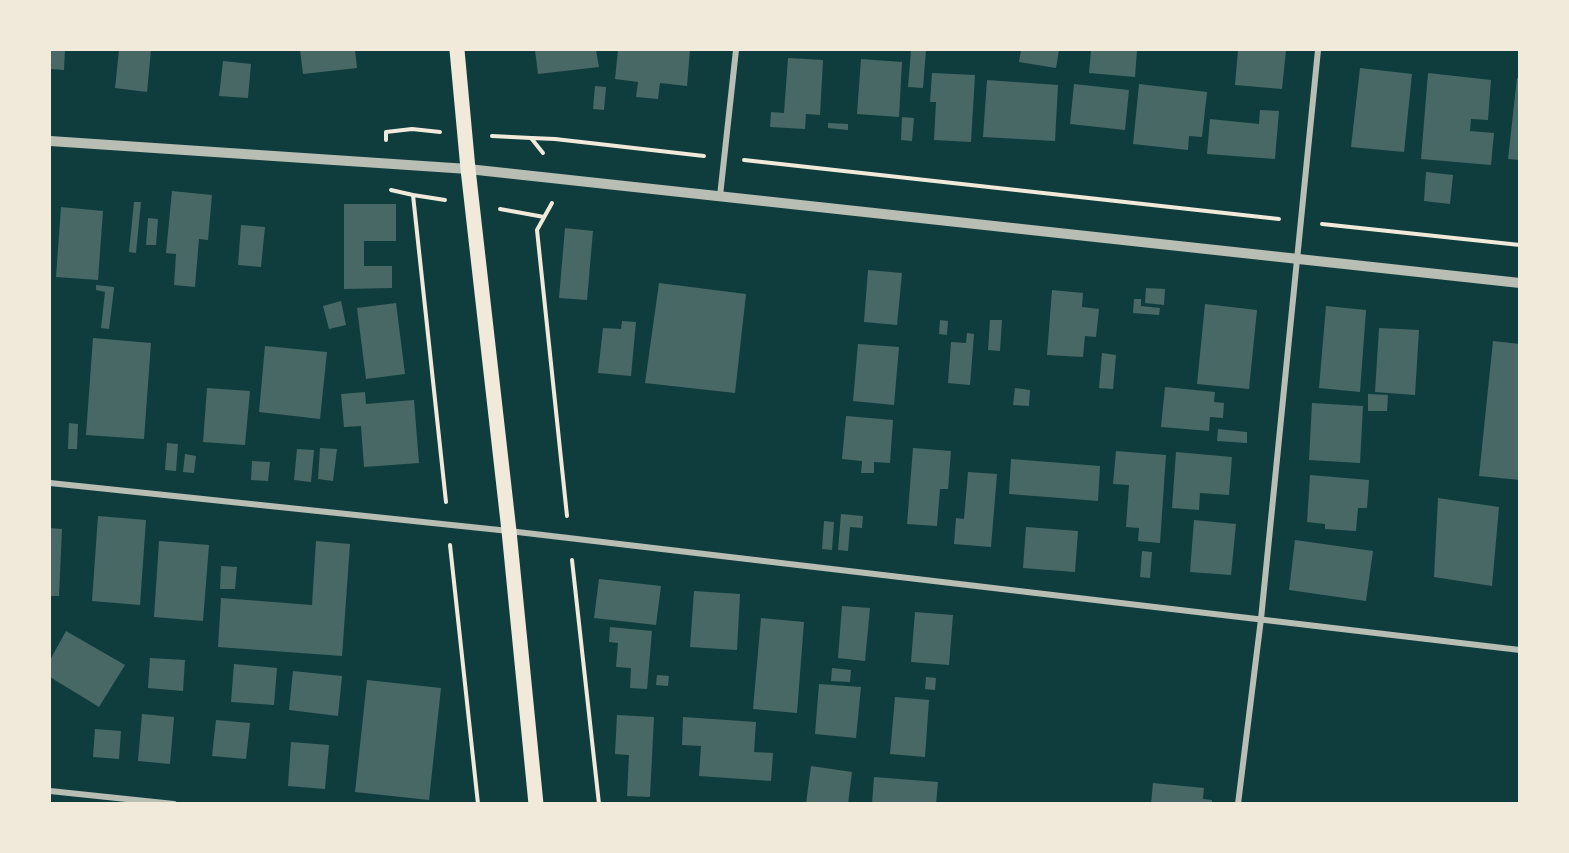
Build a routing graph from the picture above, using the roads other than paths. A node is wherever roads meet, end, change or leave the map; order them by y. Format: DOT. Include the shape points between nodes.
graph roads {
  1 [pos="457,50"];
  2 [pos="736,50"];
  3 [pos="1318,50"];
  4 [pos="50,141"];
  5 [pos="468,169"];
  6 [pos="720,196"];
  7 [pos="1296,259"];
  8 [pos="1520,283"];
  9 [pos="50,483"];
  10 [pos="509,531"];
  11 [pos="1261,620"];
  12 [pos="1520,650"];
  13 [pos="50,791"];
  14 [pos="174,804"];
  15 [pos="536,804"];
  16 [pos="1238,804"];
  1 -- 5 [label="main road"];
  2 -- 6 [label="street"];
  3 -- 7 [label="street"];
  4 -- 5 [label="street"];
  5 -- 6 [label="street"];
  5 -- 10 [label="main road"];
  6 -- 7 [label="street"];
  7 -- 8 [label="street"];
  7 -- 11 [label="street"];
  9 -- 10 [label="street"];
  10 -- 11 [label="street"];
  10 -- 15 [label="main road"];
  11 -- 12 [label="street"];
  11 -- 16 [label="street"];
  13 -- 14 [label="street"];
}
